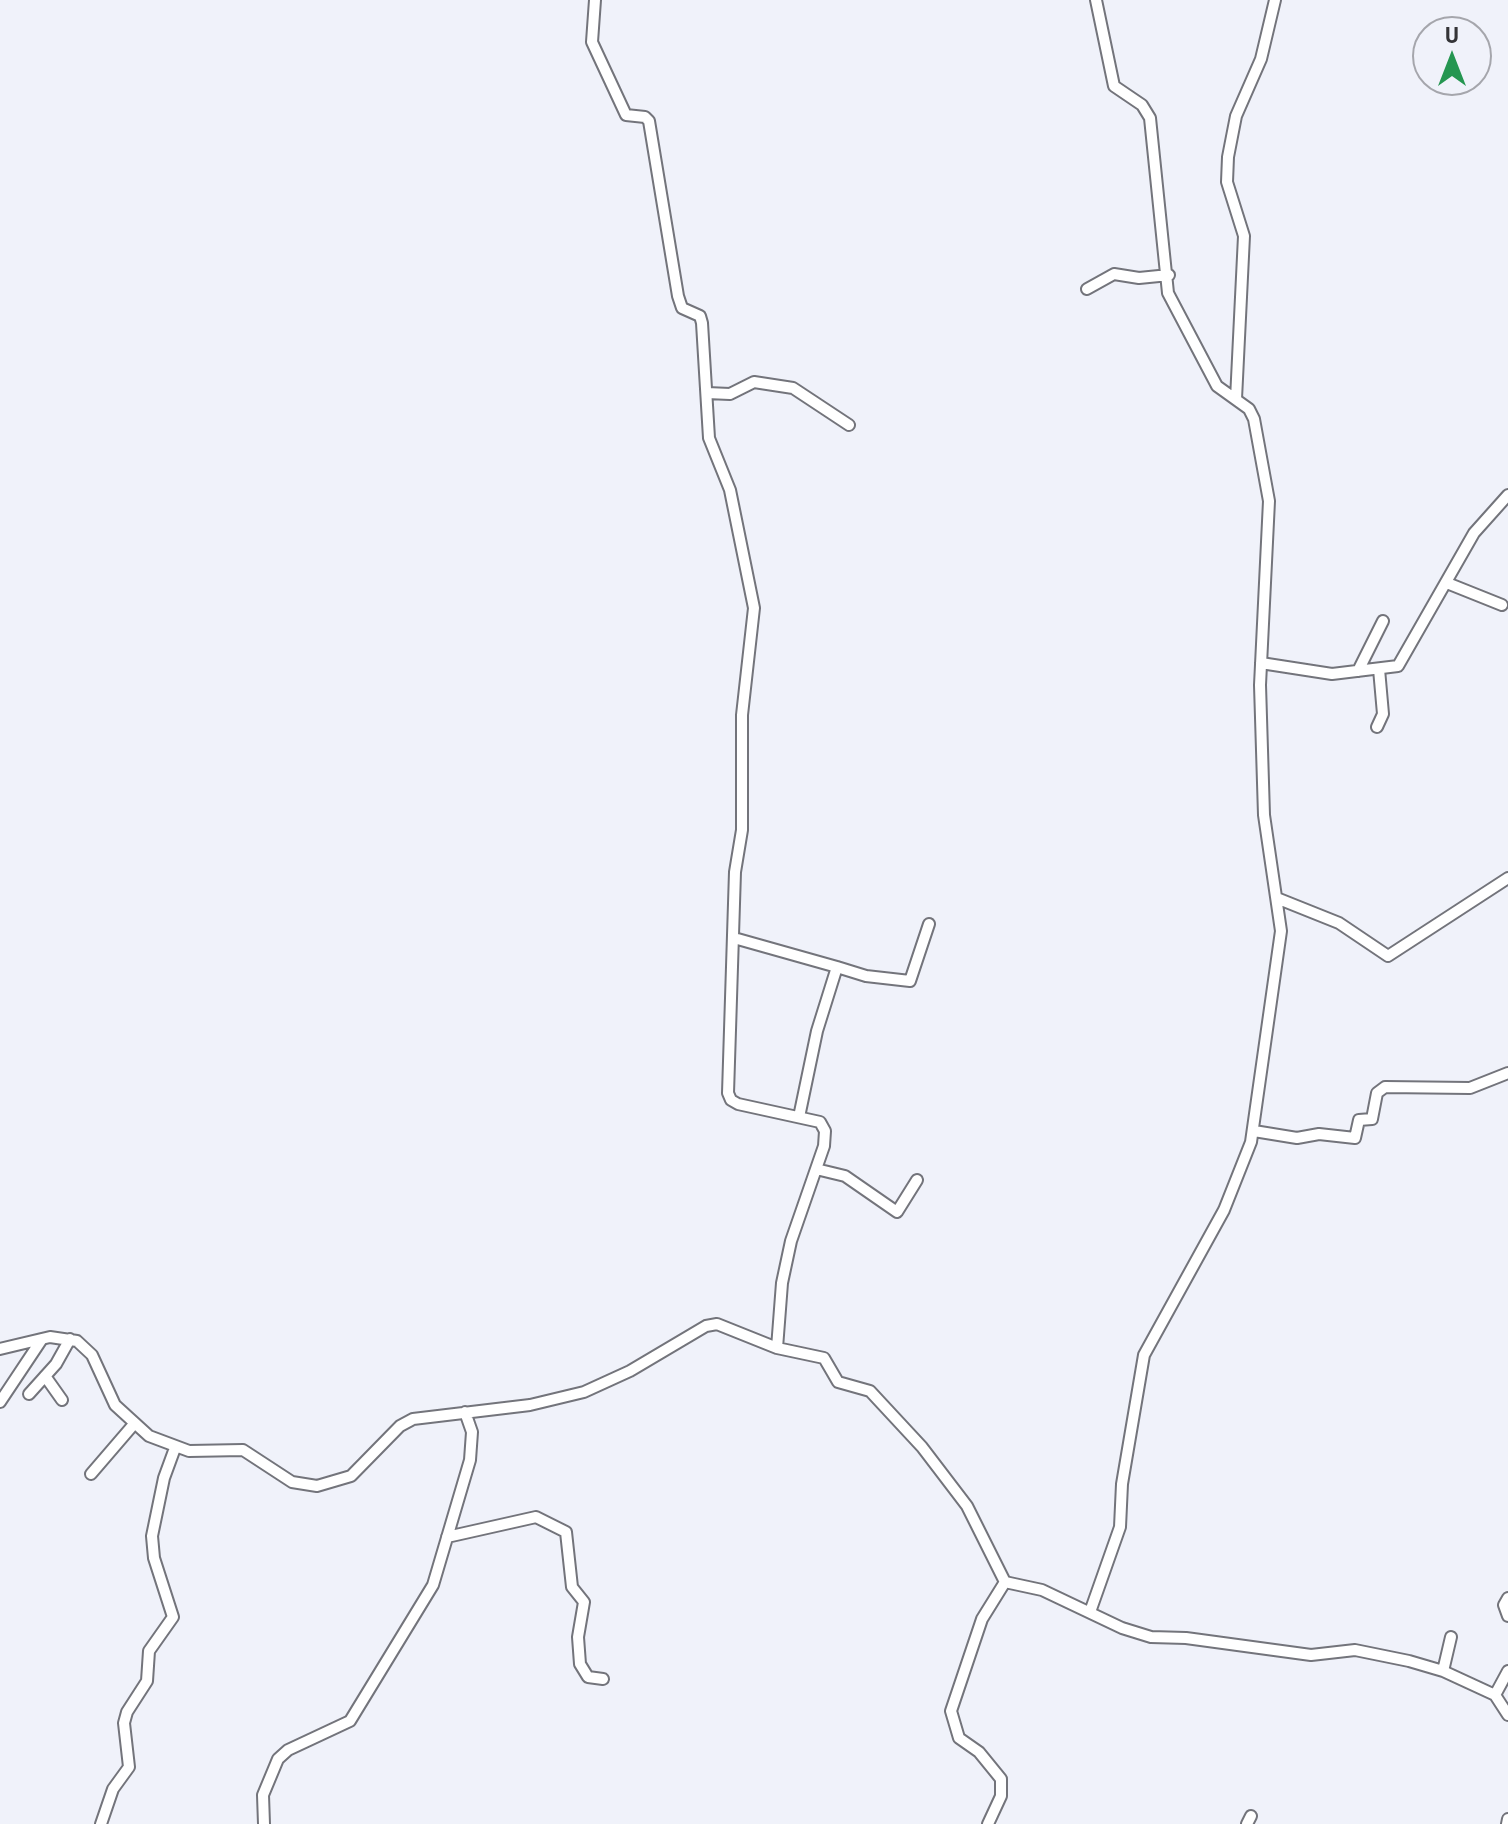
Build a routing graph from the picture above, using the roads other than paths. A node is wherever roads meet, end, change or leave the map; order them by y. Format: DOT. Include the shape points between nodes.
graph roads {
  1 [pos="595,0"];
  2 [pos="1096,0"];
  3 [pos="1275,0"];
  4 [pos="1169,275"];
  5 [pos="1087,289"];
  6 [pos="707,393"];
  7 [pos="1236,399"];
  8 [pos="849,425"];
  9 [pos="1508,495"];
  10 [pos="1447,583"];
  11 [pos="1502,605"];
  12 [pos="1383,621"];
  13 [pos="1261,663"];
  14 [pos="1379,669"];
  15 [pos="1358,671"];
  16 [pos="1377,727"];
  17 [pos="1508,878"];
  18 [pos="1279,899"];
  19 [pos="929,924"];
  20 [pos="734,938"];
  21 [pos="837,967"];
  22 [pos="1508,1073"];
  23 [pos="799,1117"];
  24 [pos="1254,1131"];
  25 [pos="816,1169"];
  26 [pos="917,1180"];
  27 [pos="42,1339"];
  28 [pos="70,1339"];
  29 [pos="777,1348"];
  30 [pos="0,1349"];
  31 [pos="45,1376"];
  32 [pos="29,1394"];
  33 [pos="62,1400"];
  34 [pos="0,1402"];
  35 [pos="465,1412"];
  36 [pos="134,1424"];
  37 [pos="175,1448"];
  38 [pos="91,1474"];
  39 [pos="447,1537"];
  40 [pos="1005,1582"];
  41 [pos="1508,1598"];
  42 [pos="1090,1612"];
  43 [pos="1508,1616"];
  44 [pos="1451,1637"];
  45 [pos="1443,1671"];
  46 [pos="1508,1671"];
  47 [pos="603,1679"];
  48 [pos="1495,1695"];
  49 [pos="1508,1715"];
  50 [pos="101,1824"];
  51 [pos="264,1824"];
  52 [pos="988,1824"];
  1 -- 6 [label="street" via="590,36 612,92 626,115 649,121 678,296 682,308 700,316 702,323"];
  2 -- 4 [label="street" via="1114,86 1142,105 1150,118"];
  3 -- 7 [label="street" via="1261,59 1236,116 1228,157 1227,182 1244,236"];
  4 -- 5 [label="street" via="1114,274"];
  4 -- 7 [label="street" via="1168,293 1208,370 1217,386"];
  6 -- 8 [label="street" via="730,394 754,382 793,388"];
  6 -- 20 [label="street" via="709,438 730,490 754,608 742,715 742,830"];
  7 -- 13 [label="street" via="1254,419 1268,492"];
  9 -- 10 [label="street" via="1474,533"];
  10 -- 11 [label="street"];
  10 -- 14 [label="street" via="1398,666"];
  12 -- 15 [label="street"];
  13 -- 15 [label="street" via="1326,674"];
  13 -- 18 [label="street" via="1264,815"];
  14 -- 15 [label="street"];
  14 -- 16 [label="street" via="1383,714"];
  17 -- 18 [label="street" via="1388,956 1339,923"];
  18 -- 24 [label="street" via="1281,931"];
  19 -- 21 [label="street" via="910,981"];
  20 -- 21 [label="street"];
  20 -- 23 [label="street" via="731,1100"];
  21 -- 23 [label="street"];
  22 -- 24 [label="street" via="1470,1088 1385,1087 1377,1093 1372,1119 1359,1120 1355,1138 1297,1138"];
  23 -- 25 [label="street" via="820,1122 825,1131"];
  24 -- 42 [label="street" via="1224,1210 1144,1355 1120,1527"];
  25 -- 26 [label="street" via="845,1176 897,1212"];
  25 -- 29 [label="street" via="791,1241"];
  27 -- 28 [label="street"];
  27 -- 30 [label="street"];
  27 -- 34 [label="street"];
  28 -- 31 [label="street"];
  28 -- 36 [label="street" via="92,1355 114,1402"];
  29 -- 35 [label="street" via="712,1324 584,1392 545,1403"];
  29 -- 40 [label="street" via="824,1358 838,1382 870,1391 953,1486"];
  31 -- 32 [label="street"];
  31 -- 33 [label="street"];
  35 -- 37 [label="street" via="413,1419 351,1476 324,1485 292,1482 243,1450"];
  35 -- 39 [label="street" via="472,1449"];
  36 -- 37 [label="street"];
  36 -- 38 [label="street"];
  37 -- 50 [label="street" via="152,1536 173,1617 149,1651 147,1681 127,1712 129,1767 110,1795"];
  39 -- 47 [label="street" via="536,1517 566,1532 571,1583 584,1602 580,1664 588,1677"];
  39 -- 51 [label="street" via="433,1585 350,1721 278,1759 263,1795"];
  40 -- 42 [label="street" via="1042,1590"];
  40 -- 52 [label="street" via="982,1619 951,1711 959,1738 1001,1779 1001,1796"];
  41 -- 43 [label="street"];
  42 -- 45 [label="street" via="1151,1637 1311,1655 1355,1650"];
  44 -- 45 [label="street"];
  45 -- 48 [label="street"];
  46 -- 48 [label="street"];
  48 -- 49 [label="street"];
}
